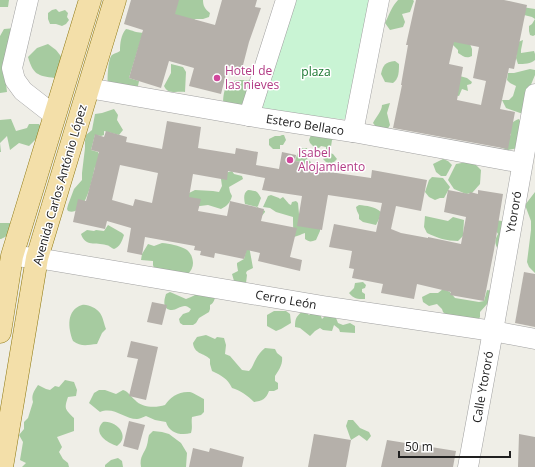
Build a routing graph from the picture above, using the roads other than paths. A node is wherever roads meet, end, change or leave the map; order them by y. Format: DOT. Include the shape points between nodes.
graph roads {
  1 [pos="28,0"];
  2 [pos="90,0"];
  3 [pos="115,0"];
  4 [pos="286,0"];
  5 [pos="379,0"];
  6 [pos="88,88"];
  7 [pos="535,94"];
  8 [pos="55,116"];
  9 [pos="249,116"];
  10 [pos="353,132"];
  11 [pos="522,163"];
  12 [pos="12,256"];
  13 [pos="37,258"];
  14 [pos="493,331"];
  15 [pos="0,332"];
  16 [pos="535,339"];
  17 [pos="2,467"];
  18 [pos="468,467"];
  1 -- 8 [label="street" via="12,68 15,80 23,91"];
  2 -- 8 [label="main road, Avenida Carlos António López"];
  3 -- 6 [label="main road, Avenida Carlos António López"];
  4 -- 9 [label="street"];
  5 -- 10 [label="street"];
  6 -- 9 [label="street, Estero Bellaco"];
  6 -- 13 [label="main road, Avenida Carlos António López"];
  7 -- 11 [label="street, Ytororó"];
  8 -- 12 [label="main road, Avenida Carlos António López"];
  9 -- 10 [label="street, Estero Bellaco"];
  10 -- 11 [label="street, Estero Bellaco"];
  11 -- 14 [label="street, Ytororó"];
  12 -- 13 [label="street, Cerro León"];
  12 -- 15 [label="main road, Avenida Carlos António López"];
  13 -- 14 [label="street, Cerro León" via="323,306"];
  13 -- 17 [label="main road, Avenida Carlos António López"];
  14 -- 16 [label="street, Cerro León"];
  14 -- 18 [label="street, Calle Ytororó"];
}
